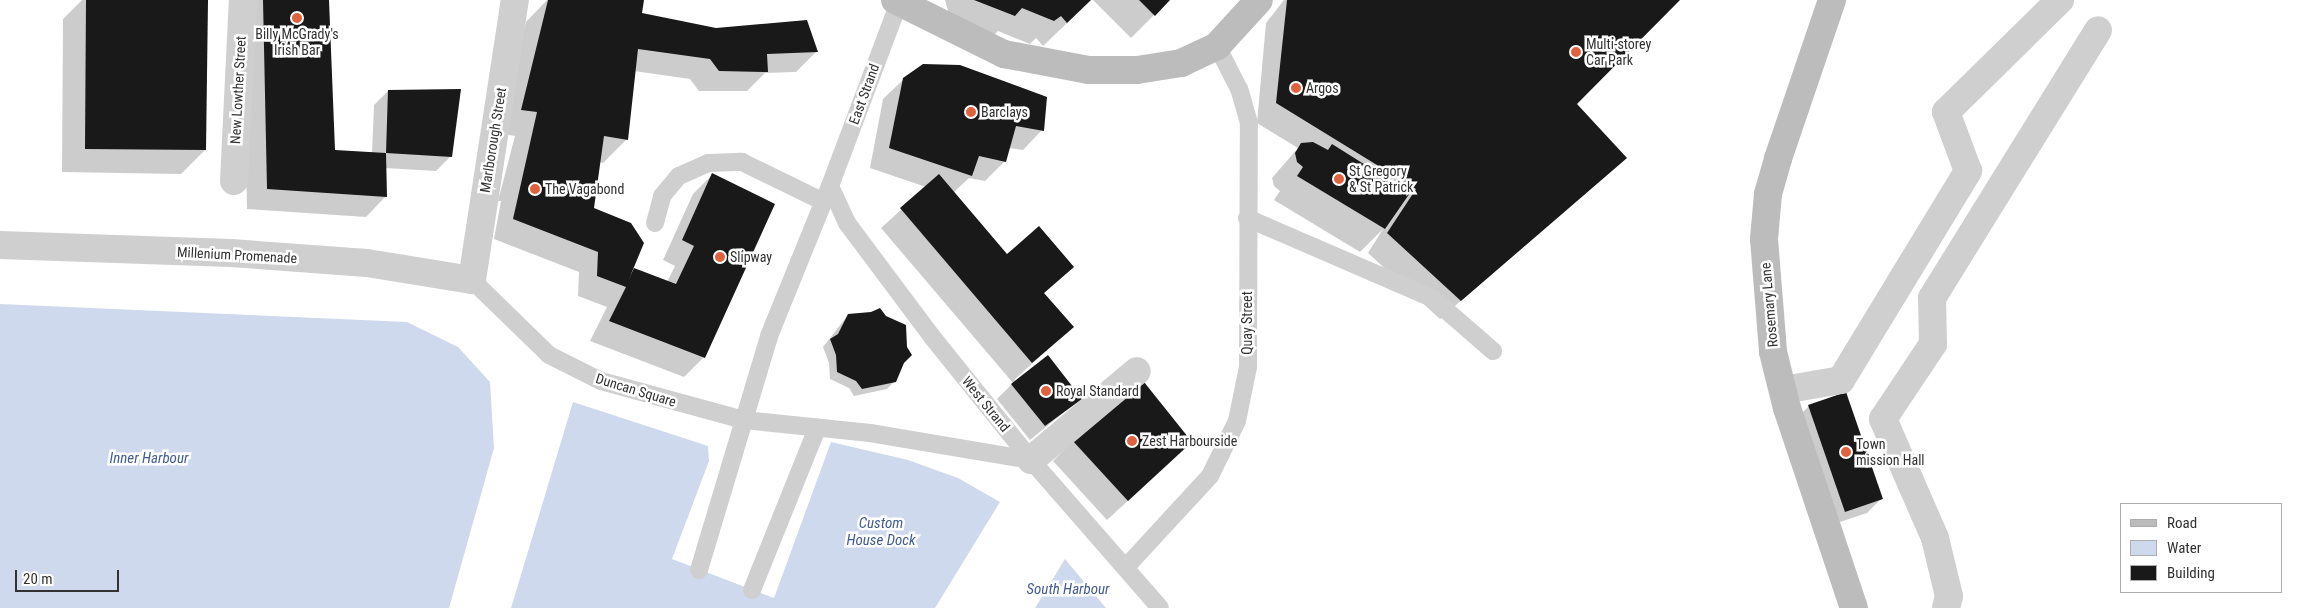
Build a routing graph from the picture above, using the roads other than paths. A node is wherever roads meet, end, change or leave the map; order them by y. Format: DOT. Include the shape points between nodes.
graph roads {
  1 [pos="242,0"];
  2 [pos="515,0"];
  3 [pos="1259,0"];
  4 [pos="1832,0"];
  5 [pos="2060,0"];
  6 [pos="898,1"];
  7 [pos="2098,30"];
  8 [pos="1217,46"];
  9 [pos="234,181"];
  10 [pos="826,194"];
  11 [pos="1247,218"];
  12 [pos="655,223"];
  13 [pos="0,245"];
  14 [pos="472,280"];
  15 [pos="1493,351"];
  16 [pos="1137,371"];
  17 [pos="1783,390"];
  18 [pos="744,420"];
  19 [pos="818,428"];
  20 [pos="1031,460"];
  21 [pos="1126,567"];
  22 [pos="699,570"];
  23 [pos="752,590"];
  24 [pos="1160,608"];
  25 [pos="1854,608"];
  26 [pos="1946,608"];
  1 -- 9 [label="street, New Lowther Street"];
  2 -- 14 [label="street, Marlborough Street"];
  3 -- 8 [label="street"];
  4 -- 17 [label="street, Rosemary Lane" via="1768,194 1764,239 1772,352"];
  5 -- 17 [label="street" via="1946,112 1968,171 1841,380"];
  6 -- 8 [label="street" via="1004,54 1048,65 1138,70 1181,63"];
  6 -- 10 [label="lane, East Strand"];
  7 -- 26 [label="street" via="1932,298 1934,344 1882,419 1935,538 1949,596"];
  8 -- 11 [label="lane, Quay Street" via="1239,89 1249,123"];
  10 -- 12 [label="lane" via="742,162 708,163 679,176 662,196"];
  10 -- 18 [label="lane" via="769,336"];
  10 -- 20 [label="lane, West Strand" via="892,286"];
  11 -- 15 [label="lane" via="1432,298"];
  11 -- 21 [label="lane, Quay Street" via="1248,367 1237,421 1210,476"];
  13 -- 14 [label="street, Millenium Promenade" via="367,263"];
  14 -- 18 [label="lane, Duncan Square" via="549,355 601,381"];
  16 -- 20 [label="street"];
  17 -- 25 [label="street, Rosemary Lane"];
  18 -- 19 [label="lane, Duncan Square"];
  18 -- 22 [label="lane"];
  19 -- 20 [label="lane, Duncan Square" via="870,433"];
  19 -- 23 [label="lane"];
  20 -- 21 [label="lane, West Strand"];
  21 -- 24 [label="lane, West Strand"];
}
